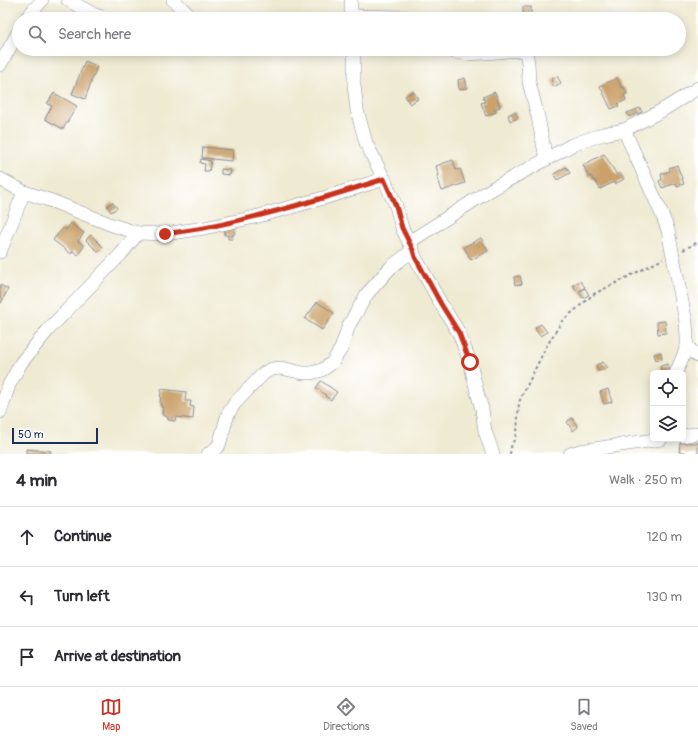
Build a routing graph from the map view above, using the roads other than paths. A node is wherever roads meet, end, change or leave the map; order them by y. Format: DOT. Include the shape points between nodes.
graph roads {
  1 [pos="42,0"];
  2 [pos="68,0"];
  3 [pos="173,0"];
  4 [pos="351,0"];
  5 [pos="32,12"];
  6 [pos="90,12"];
  7 [pos="186,12"];
  8 [pos="351,12"];
  9 [pos="12,43"];
  10 [pos="354,56"];
  11 [pos="527,56"];
  12 [pos="0,64"];
  13 [pos="698,88"];
  14 [pos="624,130"];
  15 [pos="546,159"];
  16 [pos="0,179"];
  17 [pos="384,179"];
  18 [pos="24,192"];
  19 [pos="138,233"];
  20 [pos="411,246"];
  21 [pos="0,252"];
  22 [pos="687,348"];
  23 [pos="698,356"];
  24 [pos="677,370"];
  25 [pos="0,412"];
  26 [pos="698,433"];
  27 [pos="686,435"];
  28 [pos="650,441"];
  29 [pos="208,454"];
  30 [pos="493,454"];
  31 [pos="570,454"];
  1 -- 5 [label="street"];
  2 -- 6 [label="street"];
  3 -- 7 [label="street"];
  4 -- 8 [label="street"];
  9 -- 12 [label="street"];
  10 -- 17 [label="street" via="354,85 366,143"];
  11 -- 15 [label="street" via="529,82"];
  13 -- 14 [label="street"];
  14 -- 15 [label="street" via="572,145"];
  14 -- 22 [label="street" via="668,230 686,322"];
  15 -- 20 [label="street" via="492,189"];
  16 -- 18 [label="street"];
  17 -- 19 [label="street" via="256,217 165,234"];
  17 -- 20 [label="street"];
  18 -- 19 [label="street"];
  18 -- 21 [label="street"];
  19 -- 25 [label="street" via="117,259 48,330 21,363"];
  20 -- 29 [label="street" via="367,294 332,363 322,370 311,373 281,368 264,373 235,403 228,414 219,444"];
  20 -- 30 [label="street" via="459,333 470,362 485,431"];
  22 -- 23 [label="street"];
  22 -- 24 [label="street"];
  26 -- 27 [label="street"];
  28 -- 31 [label="street"];
}
